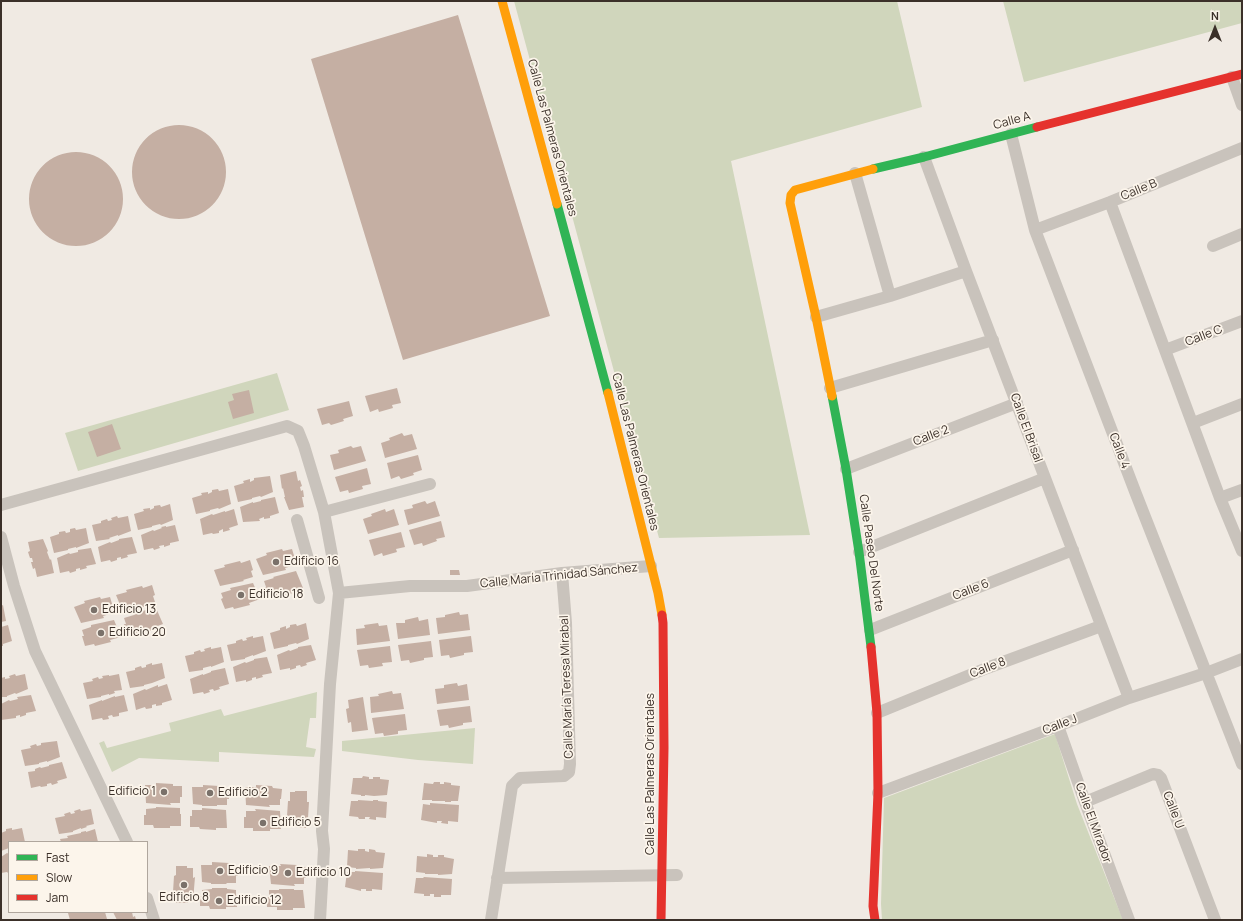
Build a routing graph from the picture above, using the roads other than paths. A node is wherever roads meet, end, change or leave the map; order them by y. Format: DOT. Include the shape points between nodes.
graph roads {
  1 [pos="502,1"];
  2 [pos="1237,76"];
  3 [pos="1242,105"];
  4 [pos="1011,134"];
  5 [pos="1242,148"];
  6 [pos="924,157"];
  7 [pos="855,173"];
  8 [pos="791,195"];
  9 [pos="1110,202"];
  10 [pos="1035,230"];
  11 [pos="1242,234"];
  12 [pos="1213,246"];
  13 [pos="966,271"];
  14 [pos="890,296"];
  15 [pos="816,317"];
  16 [pos="1242,321"];
  17 [pos="993,340"];
  18 [pos="1165,350"];
  19 [pos="830,388"];
  20 [pos="1017,403"];
  21 [pos="1242,404"];
  22 [pos="1193,422"];
  23 [pos="846,469"];
  24 [pos="1045,478"];
  25 [pos="430,484"];
  26 [pos="1242,490"];
  27 [pos="1220,498"];
  28 [pos="1,505"];
  29 [pos="324,512"];
  30 [pos="297,520"];
  31 [pos="1,537"];
  32 [pos="1073,550"];
  33 [pos="859,552"];
  34 [pos="1242,552"];
  35 [pos="651,566"];
  36 [pos="562,573"];
  37 [pos="339,593"];
  38 [pos="319,598"];
  39 [pos="1101,626"];
  40 [pos="870,630"];
  41 [pos="1242,659"];
  42 [pos="1206,673"];
  43 [pos="1129,698"];
  44 [pos="877,713"];
  45 [pos="1058,726"];
  46 [pos="1239,746"];
  47 [pos="1242,764"];
  48 [pos="878,793"];
  49 [pos="1085,802"];
  50 [pos="127,841"];
  51 [pos="662,875"];
  52 [pos="677,875"];
  53 [pos="497,878"];
  54 [pos="148,901"];
  55 [pos="154,920"];
  56 [pos="320,920"];
  57 [pos="490,920"];
  58 [pos="661,920"];
  59 [pos="875,920"];
  60 [pos="1129,920"];
  61 [pos="1215,920"];
  1 -- 35 [label="street, Calle Las Palmeras Orientales" via="594,338"];
  2 -- 3 [label="street"];
  2 -- 4 [label="street, Calle A"];
  4 -- 6 [label="street, Calle A"];
  4 -- 10 [label="street, Calle 4"];
  5 -- 9 [label="street, Calle B"];
  6 -- 7 [label="street, Calle A"];
  6 -- 13 [label="street, Calle El Brisal"];
  7 -- 8 [label="street, Calle A" via="795,190"];
  7 -- 14 [label="street"];
  8 -- 15 [label="street, Calle Paseo Del Norte" via="790,203"];
  9 -- 10 [label="street, Calle B"];
  9 -- 18 [label="street"];
  10 -- 42 [label="street, Calle 4"];
  11 -- 12 [label="street"];
  13 -- 14 [label="street"];
  13 -- 17 [label="street, Calle El Brisal"];
  14 -- 15 [label="street"];
  15 -- 19 [label="street, Calle Paseo Del Norte"];
  16 -- 18 [label="street, Calle C"];
  17 -- 19 [label="street"];
  17 -- 20 [label="street, Calle El Brisal"];
  18 -- 22 [label="street"];
  19 -- 23 [label="street, Calle Paseo Del Norte"];
  20 -- 23 [label="street, Calle 2"];
  20 -- 24 [label="street, Calle El Brisal"];
  21 -- 22 [label="street"];
  22 -- 27 [label="street"];
  23 -- 33 [label="street, Calle Paseo Del Norte"];
  24 -- 32 [label="street, Calle El Brisal"];
  24 -- 33 [label="street"];
  25 -- 29 [label="street"];
  26 -- 27 [label="street"];
  27 -- 34 [label="street"];
  28 -- 29 [label="street" via="287,426 298,431"];
  29 -- 37 [label="street"];
  30 -- 38 [label="street"];
  31 -- 50 [label="street" via="35,651"];
  32 -- 39 [label="street, Calle El Brisal"];
  32 -- 40 [label="street, Calle 6"];
  33 -- 40 [label="street, Calle Paseo Del Norte"];
  35 -- 36 [label="street, Calle María Trinidad Sánchez"];
  35 -- 51 [label="street, Calle Las Palmeras Orientales" via="663,623"];
  36 -- 37 [label="street, Calle María Trinidad Sánchez" via="467,586 410,586"];
  36 -- 53 [label="street, Calle María Teresa Mirabal" via="566,624 569,772 564,776 520,778 512,786"];
  37 -- 56 [label="street" via="330,684"];
  39 -- 43 [label="street, Calle El Brisal"];
  39 -- 44 [label="street, Calle 8" via="987,668"];
  40 -- 44 [label="street, Calle Paseo Del Norte"];
  41 -- 42 [label="street, Calle J"];
  42 -- 43 [label="street, Calle J"];
  42 -- 46 [label="street, Calle 4"];
  43 -- 45 [label="street, Calle J"];
  44 -- 48 [label="street, Calle Paseo Del Norte"];
  45 -- 48 [label="street, Calle J"];
  45 -- 49 [label="street, Calle El Mirador"];
  46 -- 47 [label="street, Calle 4"];
  48 -- 59 [label="street, Calle Paseo Del Norte" via="873,906"];
  49 -- 60 [label="street, Calle El Mirador"];
  49 -- 61 [label="street, Calle U" via="1153,774 1158,775"];
  51 -- 52 [label="street"];
  51 -- 53 [label="street"];
  51 -- 58 [label="street, Calle Las Palmeras Orientales"];
  53 -- 57 [label="street, Calle María Teresa Mirabal"];
  54 -- 55 [label="street"];
}
